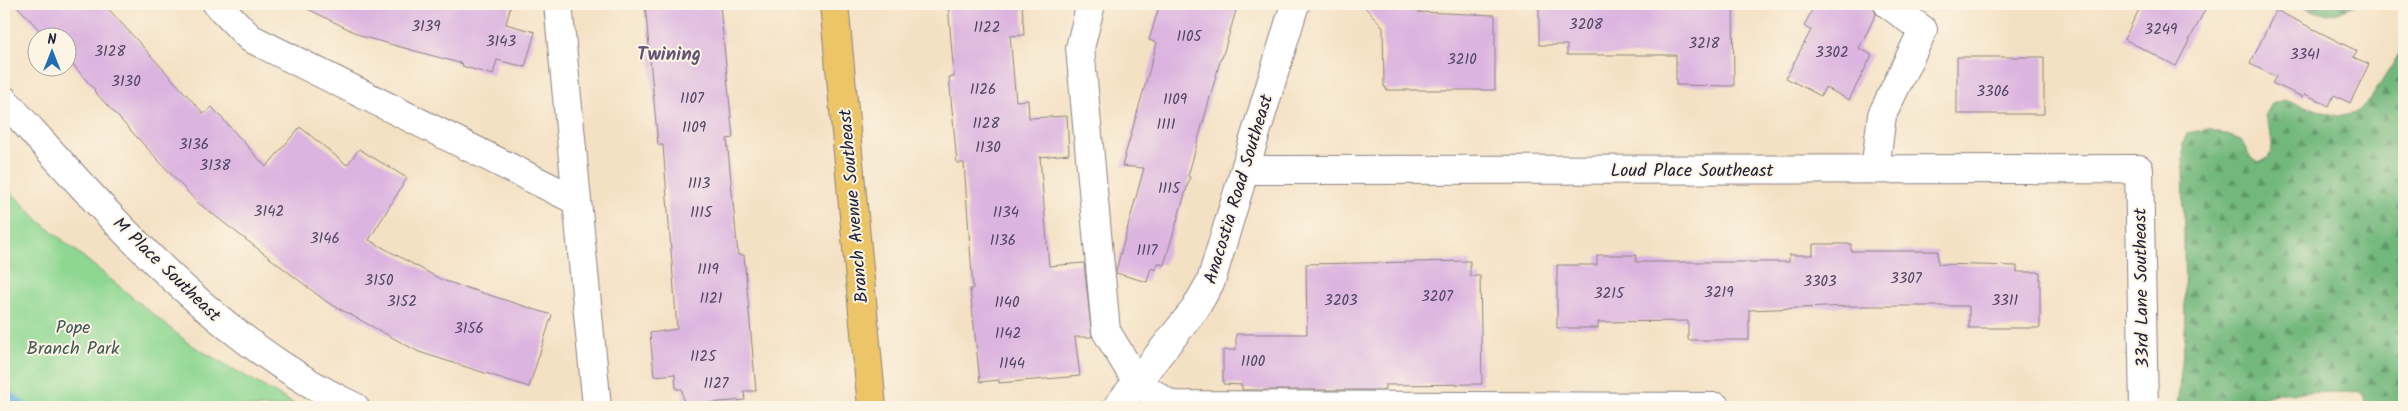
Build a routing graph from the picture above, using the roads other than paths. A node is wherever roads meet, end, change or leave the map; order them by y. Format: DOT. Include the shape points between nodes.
graph roads {
  1 [pos="217,4"];
  2 [pos="558,4"];
  3 [pos="834,4"];
  4 [pos="1091,4"];
  5 [pos="1295,4"];
  6 [pos="1888,4"];
  7 [pos="4,100"];
  8 [pos="1245,170"];
  9 [pos="1874,170"];
  10 [pos="2139,170"];
  11 [pos="577,201"];
  12 [pos="1137,382"];
  13 [pos="355,407"];
  14 [pos="597,407"];
  15 [pos="872,407"];
  16 [pos="1117,407"];
  17 [pos="1716,407"];
  18 [pos="2144,407"];
  1 -- 11 [label="street" via="250,38"];
  2 -- 11 [label="street"];
  3 -- 15 [label="main road, Branch Avenue Southeast"];
  4 -- 12 [label="street" via="1080,48 1106,331"];
  5 -- 8 [label="street, Anacostia Road Southeast"];
  6 -- 9 [label="street" via="1923,30 1882,115"];
  7 -- 13 [label="street, M Place Southeast" via="196,301 252,346"];
  8 -- 9 [label="street, Loud Place Southeast"];
  8 -- 12 [label="street, Anacostia Road Southeast" via="1212,281 1195,309"];
  9 -- 10 [label="street, Loud Place Southeast"];
  10 -- 18 [label="street, 33rd Lane Southeast"];
  11 -- 14 [label="street"];
  12 -- 16 [label="street, Anacostia Road Southeast"];
  12 -- 17 [label="street" via="1170,404"];
}
